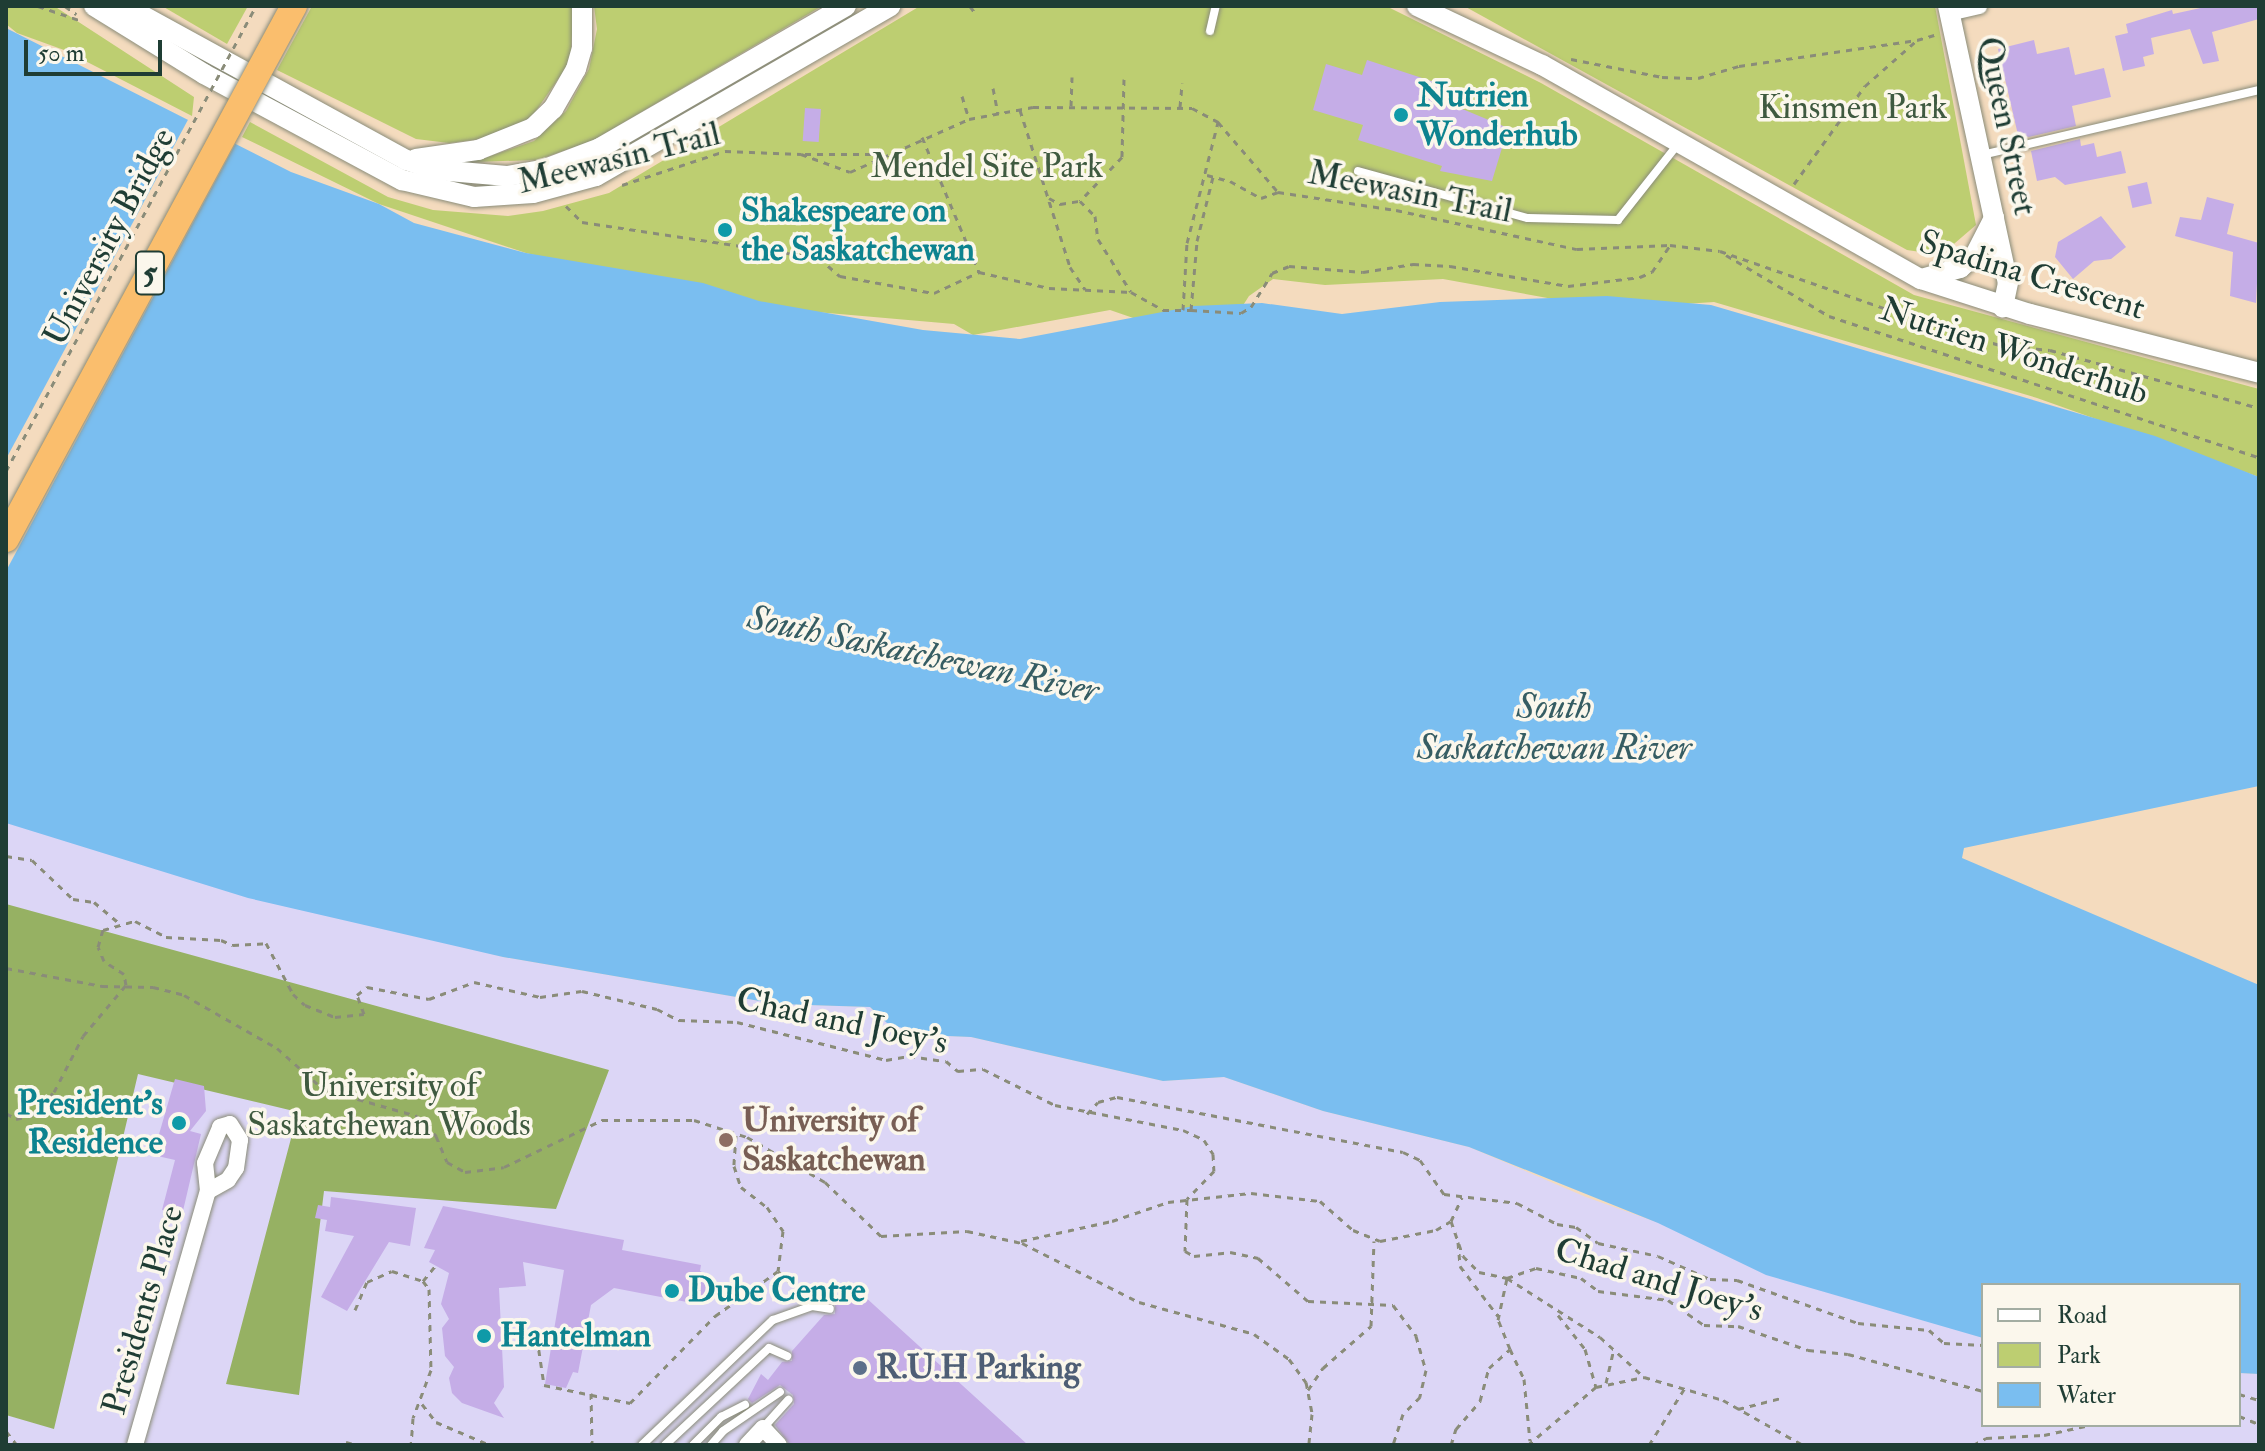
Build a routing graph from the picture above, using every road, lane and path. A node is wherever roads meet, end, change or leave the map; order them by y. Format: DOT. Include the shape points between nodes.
graph roads {
  1 [pos="38,6"];
  2 [pos="65,6"];
  3 [pos="125,6"];
  4 [pos="134,6"];
  5 [pos="256,6"];
  6 [pos="274,6"];
  7 [pos="294,6"];
  8 [pos="582,6"];
  9 [pos="846,6"];
  10 [pos="890,6"];
  11 [pos="970,6"];
  12 [pos="1216,6"];
  13 [pos="1417,6"];
  14 [pos="1979,6"];
  15 [pos="975,13"];
  16 [pos="91,14"];
  17 [pos="1950,16"];
  18 [pos="151,23"];
  19 [pos="1210,31"];
  20 [pos="1917,40"];
  21 [pos="1559,59"];
  22 [pos="1072,77"];
  23 [pos="1124,79"];
  24 [pos="1182,83"];
  25 [pos="993,88"];
  26 [pos="199,89"];
  27 [pos="2259,90"];
  28 [pos="962,96"];
  29 [pos="213,97"];
  30 [pos="1124,104"];
  31 [pos="1071,106"];
  32 [pos="1180,107"];
  33 [pos="1020,110"];
  34 [pos="998,114"];
  35 [pos="969,119"];
  36 [pos="1218,122"];
  37 [pos="922,137"];
  38 [pos="1678,144"];
  39 [pos="801,154"];
  40 [pos="890,154"];
  41 [pos="1981,155"];
  42 [pos="406,160"];
  43 [pos="1358,171"];
  44 [pos="1207,175"];
  45 [pos="1213,177"];
  46 [pos="616,187"];
  47 [pos="1278,192"];
  48 [pos="1789,192"];
  49 [pos="1048,198"];
  50 [pos="576,199"];
  51 [pos="1080,201"];
  52 [pos="1994,218"];
  53 [pos="1670,245"];
  54 [pos="1720,251"];
  55 [pos="979,272"];
  56 [pos="1921,279"];
  57 [pos="1086,291"];
  58 [pos="1131,292"];
  59 [pos="2003,307"];
  60 [pos="1183,310"];
  61 [pos="1191,310"];
  62 [pos="2259,373"];
  63 [pos="2259,408"];
  64 [pos="2259,457"];
  65 [pos="6,471"];
  66 [pos="6,502"];
  67 [pos="6,539"];
  68 [pos="6,856"];
  69 [pos="121,925"];
  70 [pos="6,968"];
  71 [pos="6,977"];
  72 [pos="126,985"];
  73 [pos="6,1003"];
  74 [pos="6,1113"];
  75 [pos="1087,1114"];
  76 [pos="736,1135"];
  77 [pos="208,1191"];
  78 [pos="1462,1197"];
  79 [pos="1187,1199"];
  80 [pos="1451,1221"];
  81 [pos="1458,1238"];
  82 [pos="1374,1240"];
  83 [pos="1018,1242"];
  84 [pos="435,1266"];
  85 [pos="778,1271"];
  86 [pos="1507,1278"];
  87 [pos="423,1281"];
  88 [pos="1373,1306"];
  89 [pos="806,1308"];
  90 [pos="830,1309"];
  91 [pos="355,1310"];
  92 [pos="1558,1313"];
  93 [pos="1498,1316"];
  94 [pos="553,1334"];
  95 [pos="1981,1345"];
  96 [pos="1510,1349"];
  97 [pos="1613,1352"];
  98 [pos="787,1356"];
  99 [pos="1644,1377"];
  100 [pos="1606,1383"];
  101 [pos="1686,1386"];
  102 [pos="1596,1387"];
  103 [pos="1308,1390"];
  104 [pos="1981,1390"];
  105 [pos="780,1392"];
  106 [pos="591,1393"];
  107 [pos="1781,1398"];
  108 [pos="788,1400"];
  109 [pos="422,1404"];
  110 [pos="745,1405"];
  111 [pos="1738,1409"];
  112 [pos="2081,1427"];
  113 [pos="763,1428"];
  114 [pos="6,1431"];
  115 [pos="475,1438"];
  116 [pos="346,1442"];
  117 [pos="1529,1444"];
  118 [pos="17,1445"];
  119 [pos="135,1445"];
  120 [pos="357,1445"];
  121 [pos="411,1445"];
  122 [pos="473,1445"];
  123 [pos="490,1445"];
  124 [pos="592,1445"];
  125 [pos="642,1445"];
  126 [pos="665,1445"];
  127 [pos="693,1445"];
  128 [pos="711,1445"];
  129 [pos="747,1445"];
  130 [pos="779,1445"];
  131 [pos="1309,1445"];
  132 [pos="1393,1445"];
  133 [pos="1451,1445"];
  134 [pos="1649,1445"];
  135 [pos="1803,1445"];
  136 [pos="1973,1445"];
  1 -- 16 [label="path"];
  2 -- 16 [label="path"];
  3 -- 18 [label="street"];
  4 -- 18 [label="street"];
  5 -- 65 [label="path, bridge"];
  6 -- 66 [label="main road, University Bridge / 5"];
  7 -- 67 [label="main road, University Bridge / 5, bridge"];
  8 -- 42 [label="street" via="576,69 560,99 533,128 478,150"];
  9 -- 42 [label="street" via="571,161 507,176 437,170"];
  10 -- 16 [label="street" via="596,176 547,191 474,197 402,180"];
  11 -- 15 [label="path"];
  12 -- 19 [label="lane"];
  13 -- 38 [label="street, Spadina Crescent" via="1542,65"];
  14 -- 17 [label="street"];
  17 -- 20 [label="path"];
  17 -- 41 [label="street, Queen Street"];
  18 -- 42 [label="street"];
  20 -- 21 [label="path" via="1739,66 1698,78"];
  20 -- 48 [label="path" via="1865,86 1812,152"];
  22 -- 31 [label="path"];
  23 -- 30 [label="path"];
  24 -- 32 [label="path"];
  25 -- 34 [label="path"];
  26 -- 29 [label="path"];
  27 -- 41 [label="lane"];
  28 -- 35 [label="path"];
  30 -- 31 [label="path, Meewasin Trail"];
  30 -- 32 [label="path, Meewasin Trail"];
  30 -- 51 [label="path" via="1122,157"];
  31 -- 33 [label="path, Meewasin Trail"];
  32 -- 36 [label="path, Meewasin Trail"];
  33 -- 34 [label="path, Meewasin Trail"];
  33 -- 49 [label="path"];
  34 -- 35 [label="path, Meewasin Trail"];
  35 -- 37 [label="path, Meewasin Trail"];
  36 -- 44 [label="path"];
  36 -- 47 [label="path, Meewasin Trail"];
  37 -- 40 [label="path, Meewasin Trail"];
  37 -- 55 [label="path"];
  38 -- 43 [label="lane" via="1618,220 1528,218"];
  38 -- 56 [label="street, Spadina Crescent"];
  39 -- 40 [label="path"];
  39 -- 40 [label="path, Meewasin Trail" via="850,172"];
  39 -- 46 [label="path, Meewasin Trail" via="725,151"];
  41 -- 52 [label="street, Queen Street"];
  44 -- 45 [label="path"];
  44 -- 60 [label="path" via="1187,243"];
  45 -- 47 [label="path" via="1261,198"];
  45 -- 61 [label="path" via="1197,241"];
  47 -- 53 [label="path, Meewasin Trail" via="1396,210 1577,249"];
  49 -- 51 [label="path" via="1060,204"];
  49 -- 57 [label="path" via="1070,267"];
  50 -- 55 [label="path, Meewasin Trail" via="563,203 582,222 819,258 840,276 934,293"];
  51 -- 58 [label="path" via="1095,216 1098,239"];
  52 -- 56 [label="street" via="1975,255 1960,268"];
  52 -- 59 [label="street, Queen Street" via="2008,283"];
  53 -- 54 [label="path, Meewasin Trail"];
  53 -- 61 [label="path" via="1652,272 1640,277 1568,286 1450,266 1413,264 1363,272 1289,266 1272,273 1241,313"];
  54 -- 63 [label="path, Meewasin Trail" via="1947,330 2000,345 2066,354"];
  54 -- 64 [label="path, Nutrien Wonderhub" via="1829,316"];
  55 -- 57 [label="path"];
  56 -- 59 [label="street, Spadina Crescent"];
  57 -- 58 [label="path"];
  58 -- 60 [label="path" via="1163,310"];
  59 -- 62 [label="street, Spadina Crescent"];
  60 -- 61 [label="path"];
  68 -- 69 [label="path" via="32,860 73,899 94,902"];
  69 -- 72 [label="path" via="103,930 98,947 104,961 124,974"];
  69 -- 75 [label="path, Chad and Joey's" via="135,921 166,937 266,943 293,994 335,1017 364,1014 357,995 367,987 429,999 474,982 540,997 582,991 657,1009 679,1020 737,1022 886,1060 909,1056 946,1061 958,1071 983,1069 1055,1105"];
  70 -- 72 [label="path" via="102,986"];
  71 -- 73 [label="path"];
  72 -- 74 [label="path" via="83,1036 40,1108 16,1119"];
  72 -- 76 [label="path" via="184,995 277,1048 323,1089 417,1116 436,1136 447,1162 465,1172 504,1167 602,1120 694,1120"];
  75 -- 78 [label="path" via="1098,1102 1117,1097 1306,1130 1345,1144 1403,1152 1420,1160 1444,1194"];
  75 -- 79 [label="path, Chad and Joey's" via="1183,1130 1204,1140 1213,1154 1214,1171"];
  76 -- 83 [label="path" via="777,1151 825,1182 881,1236 967,1231"];
  76 -- 85 [label="path" via="734,1166 741,1187 767,1207 783,1231"];
  77 -- 119 [label="street, Presidents Place"];
  78 -- 80 [label="path"];
  78 -- 95 [label="path" via="1517,1203 1557,1224 1576,1227 1598,1243 1658,1256 1710,1279 1737,1280 1858,1323 1929,1330 1944,1343"];
  79 -- 82 [label="path" via="1297,1195 1320,1201 1353,1230"];
  79 -- 83 [label="path"];
  79 -- 88 [label="path" via="1185,1251 1194,1256 1230,1252 1258,1258 1308,1301"];
  80 -- 81 [label="path"];
  80 -- 82 [label="path" via="1436,1230"];
  81 -- 86 [label="path" via="1463,1256 1479,1272"];
  81 -- 93 [label="path" via="1460,1266"];
  82 -- 88 [label="path"];
  83 -- 103 [label="path" via="1139,1302 1254,1334 1289,1359"];
  84 -- 87 [label="path"];
  85 -- 89 [label="path" via="800,1287"];
  85 -- 106 [label="path" via="715,1316 630,1403"];
  86 -- 92 [label="path"];
  86 -- 93 [label="path, Chad and Joey's"];
  86 -- 104 [label="path, Chad and Joey's" via="1536,1268 1581,1278 1598,1291 1668,1300 1704,1325 1738,1326 1808,1350 1848,1354"];
  87 -- 91 [label="path" via="392,1271 378,1276 360,1290"];
  87 -- 109 [label="path" via="432,1302 433,1335"];
  88 -- 103 [label="path" via="1371,1326 1323,1368"];
  88 -- 132 [label="path" via="1393,1305 1408,1321 1426,1370 1420,1397 1403,1414"];
  89 -- 90 [label="lane"];
  89 -- 125 [label="lane" via="773,1320"];
  92 -- 97 [label="path" via="1600,1337"];
  92 -- 102 [label="path" via="1585,1349"];
  93 -- 96 [label="path"];
  94 -- 106 [label="path" via="538,1332 544,1385"];
  96 -- 117 [label="path" via="1524,1379"];
  96 -- 133 [label="path" via="1489,1368 1480,1401 1456,1429"];
  97 -- 99 [label="path"];
  97 -- 100 [label="path"];
  98 -- 126 [label="lane" via="769,1348"];
  99 -- 100 [label="path"];
  99 -- 101 [label="path"];
  100 -- 102 [label="path"];
  101 -- 111 [label="path"];
  101 -- 134 [label="path"];
  102 -- 117 [label="path"];
  103 -- 131 [label="path"];
  105 -- 128 [label="lane"];
  106 -- 124 [label="path"];
  107 -- 111 [label="path"];
  108 -- 113 [label="lane"];
  109 -- 115 [label="path" via="436,1422"];
  109 -- 121 [label="path" via="413,1418"];
  110 -- 127 [label="lane" via="721,1417"];
  111 -- 135 [label="path"];
  112 -- 136 [label="path" via="1986,1438"];
  113 -- 129 [label="street"];
  113 -- 130 [label="street"];
  114 -- 118 [label="path"];
  115 -- 122 [label="path"];
  115 -- 123 [label="path"];
  116 -- 120 [label="path"];
}
